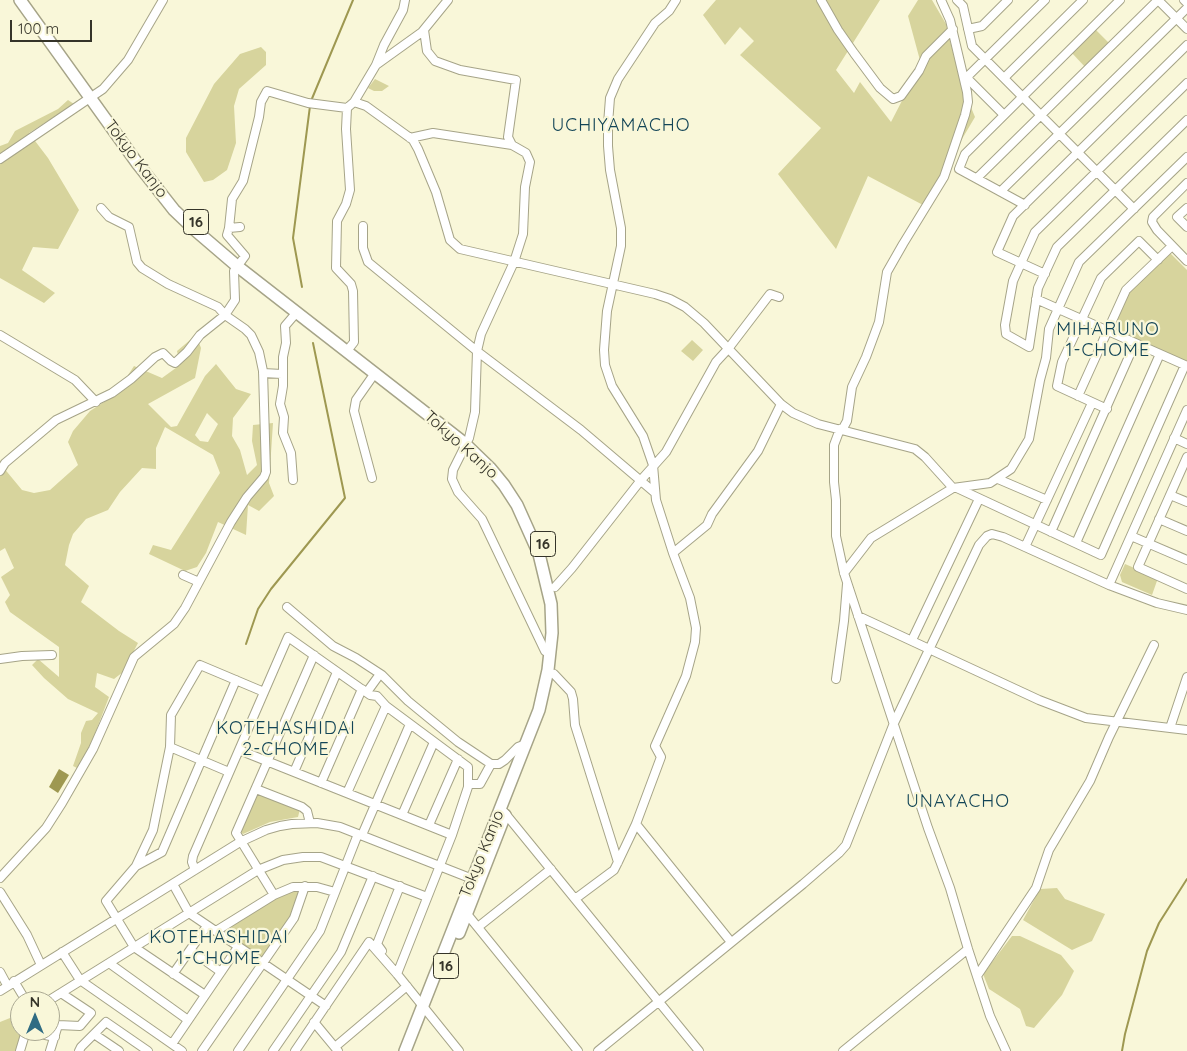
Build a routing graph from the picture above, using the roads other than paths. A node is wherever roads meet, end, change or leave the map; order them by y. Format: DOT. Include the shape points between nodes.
graph roads {
  1 [pos="20,0"];
  2 [pos="29,0"];
  3 [pos="163,0"];
  4 [pos="405,0"];
  5 [pos="448,0"];
  6 [pos="676,0"];
  7 [pos="821,0"];
  8 [pos="941,0"];
  9 [pos="957,0"];
  10 [pos="970,0"];
  11 [pos="1008,0"];
  12 [pos="1045,0"];
  13 [pos="1083,0"];
  14 [pos="1120,0"];
  15 [pos="1158,0"];
  16 [pos="1184,0"];
  17 [pos="1187,3"];
  18 [pos="963,6"];
  19 [pos="1187,8"];
  20 [pos="1177,19"];
  21 [pos="968,29"];
  22 [pos="1187,29"];
  23 [pos="424,30"];
  24 [pos="952,30"];
  25 [pos="1187,45"];
  26 [pos="985,59"];
  27 [pos="376,65"];
  28 [pos="1004,78"];
  29 [pos="1187,83"];
  30 [pos="94,96"];
  31 [pos="1023,97"];
  32 [pos="354,102"];
  33 [pos="348,108"];
  34 [pos="1004,115"];
  35 [pos="1041,116"];
  36 [pos="1187,120"];
  37 [pos="1060,134"];
  38 [pos="410,138"];
  39 [pos="512,145"];
  40 [pos="1078,153"];
  41 [pos="1187,157"];
  42 [pos="0,159"];
  43 [pos="1097,172"];
  44 [pos="977,178"];
  45 [pos="1187,182"];
  46 [pos="1115,190"];
  47 [pos="1002,192"];
  48 [pos="1026,205"];
  49 [pos="101,208"];
  50 [pos="1187,208"];
  51 [pos="1134,210"];
  52 [pos="363,226"];
  53 [pos="240,227"];
  54 [pos="1187,227"];
  55 [pos="229,228"];
  56 [pos="1172,246"];
  57 [pos="1158,260"];
  58 [pos="1187,261"];
  59 [pos="514,262"];
  60 [pos="239,263"];
  61 [pos="1021,263"];
  62 [pos="1045,274"];
  63 [pos="613,284"];
  64 [pos="779,297"];
  65 [pos="1036,300"];
  66 [pos="1058,309"];
  67 [pos="297,312"];
  68 [pos="225,315"];
  69 [pos="1082,320"];
  70 [pos="1108,331"];
  71 [pos="0,335"];
  72 [pos="1135,343"];
  73 [pos="349,348"];
  74 [pos="728,349"];
  75 [pos="477,351"];
  76 [pos="1160,354"];
  77 [pos="1186,366"];
  78 [pos="263,373"];
  79 [pos="375,373"];
  80 [pos="282,374"];
  81 [pos="1078,396"];
  82 [pos="96,402"];
  83 [pos="1092,403"];
  84 [pos="780,404"];
  85 [pos="1106,409"];
  86 [pos="1187,410"];
  87 [pos="841,430"];
  88 [pos="1174,438"];
  89 [pos="467,442"];
  90 [pos="1187,444"];
  91 [pos="1187,457"];
  92 [pos="654,465"];
  93 [pos="0,471"];
  94 [pos="1184,472"];
  95 [pos="372,478"];
  96 [pos="998,478"];
  97 [pos="292,480"];
  98 [pos="640,480"];
  99 [pos="955,488"];
  100 [pos="654,492"];
  101 [pos="1170,495"];
  102 [pos="979,499"];
  103 [pos="1047,500"];
  104 [pos="1187,502"];
  105 [pos="1159,519"];
  106 [pos="1035,525"];
  107 [pos="1051,532"];
  108 [pos="1187,532"];
  109 [pos="1131,536"];
  110 [pos="1076,543"];
  111 [pos="1149,543"];
  112 [pos="1025,547"];
  113 [pos="672,553"];
  114 [pos="1187,560"];
  115 [pos="183,575"];
  116 [pos="846,576"];
  117 [pos="198,582"];
  118 [pos="1109,585"];
  119 [pos="555,587"];
  120 [pos="1187,589"];
  121 [pos="287,607"];
  122 [pos="1187,610"];
  123 [pos="858,616"];
  124 [pos="912,640"];
  125 [pos="1154,645"];
  126 [pos="930,650"];
  127 [pos="52,654"];
  128 [pos="550,654"];
  129 [pos="314,655"];
  130 [pos="0,659"];
  131 [pos="337,672"];
  132 [pos="380,674"];
  133 [pos="554,674"];
  134 [pos="1187,677"];
  135 [pos="836,679"];
  136 [pos="236,680"];
  137 [pos="364,690"];
  138 [pos="264,692"];
  139 [pos="386,706"];
  140 [pos="1117,722"];
  141 [pos="894,723"];
  142 [pos="410,724"];
  143 [pos="1170,728"];
  144 [pos="1187,730"];
  145 [pos="434,742"];
  146 [pos="526,744"];
  147 [pos="170,747"];
  148 [pos="239,750"];
  149 [pos="458,759"];
  150 [pos="202,760"];
  151 [pos="267,762"];
  152 [pos="491,764"];
  153 [pos="229,772"];
  154 [pos="294,772"];
  155 [pos="321,783"];
  156 [pos="468,784"];
  157 [pos="256,789"];
  158 [pos="347,793"];
  159 [pos="375,804"];
  160 [pos="503,811"];
  161 [pos="402,815"];
  162 [pos="310,824"];
  163 [pos="636,824"];
  164 [pos="429,826"];
  165 [pos="360,834"];
  166 [pos="452,834"];
  167 [pos="240,842"];
  168 [pos="618,862"];
  169 [pos="345,865"];
  170 [pos="136,866"];
  171 [pos="439,866"];
  172 [pos="551,869"];
  173 [pos="195,870"];
  174 [pos="258,870"];
  175 [pos="373,876"];
  176 [pos="0,878"];
  177 [pos="476,880"];
  178 [pos="173,884"];
  179 [pos="305,886"];
  180 [pos="400,886"];
  181 [pos="0,892"];
  182 [pos="335,892"];
  183 [pos="274,895"];
  184 [pos="427,897"];
  185 [pos="576,899"];
  186 [pos="189,913"];
  187 [pos="467,914"];
  188 [pos="116,918"];
  189 [pos="207,926"];
  190 [pos="478,927"];
  191 [pos="216,931"];
  192 [pos="731,942"];
  193 [pos="238,946"];
  194 [pos="134,947"];
  195 [pos="190,950"];
  196 [pos="968,950"];
  197 [pos="62,952"];
  198 [pos="383,957"];
  199 [pos="109,963"];
  200 [pos="262,964"];
  201 [pos="41,965"];
  202 [pos="0,972"];
  203 [pos="221,972"];
  204 [pos="173,974"];
  205 [pos="397,974"];
  206 [pos="977,976"];
  207 [pos="80,980"];
  208 [pos="286,980"];
  209 [pos="11,983"];
  210 [pos="407,986"];
  211 [pos="0,991"];
  212 [pos="18,991"];
  213 [pos="61,993"];
  214 [pos="205,995"];
  215 [pos="310,996"];
  216 [pos="658,1001"];
  217 [pos="326,1006"];
  218 [pos="425,1008"];
  219 [pos="188,1020"];
  220 [pos="314,1022"];
  221 [pos="60,1025"];
  222 [pos="94,1034"];
  223 [pos="172,1044"];
  224 [pos="336,1049"];
  225 [pos="79,1051"];
  226 [pos="120,1051"];
  227 [pos="148,1051"];
  228 [pos="182,1051"];
  229 [pos="202,1051"];
  230 [pos="238,1051"];
  231 [pos="273,1051"];
  232 [pos="295,1051"];
  233 [pos="405,1051"];
  234 [pos="412,1051"];
  235 [pos="459,1051"];
  236 [pos="578,1051"];
  237 [pos="598,1051"];
  238 [pos="699,1051"];
  239 [pos="843,1051"];
  240 [pos="1006,1051"];
  1 -- 30 [label="highway, Tokyo Kanjo / 16"];
  2 -- 30 [label="highway, Tokyo Kanjo / 16"];
  3 -- 30 [label="street" via="128,60"];
  4 -- 27 [label="street"];
  5 -- 23 [label="street"];
  6 -- 63 [label="street" via="669,11 654,22 618,79 610,98 610,170 621,228 621,246"];
  7 -- 24 [label="street" via="854,53 892,100 901,96 926,56"];
  8 -- 24 [label="street" via="948,11"];
  9 -- 18 [label="street"];
  10 -- 18 [label="street"];
  11 -- 21 [label="street" via="982,26"];
  12 -- 26 [label="street"];
  13 -- 28 [label="street"];
  14 -- 31 [label="street"];
  15 -- 20 [label="street"];
  15 -- 35 [label="street"];
  16 -- 17 [label="street"];
  18 -- 21 [label="street"];
  19 -- 20 [label="street"];
  20 -- 22 [label="street"];
  20 -- 37 [label="street"];
  21 -- 26 [label="street" via="972,46"];
  23 -- 27 [label="street"];
  23 -- 39 [label="street" via="427,51 435,61 460,70 516,80 508,137"];
  24 -- 87 [label="street" via="967,92 965,114 944,177 888,272 879,322 852,387 847,421"];
  25 -- 40 [label="street"];
  26 -- 28 [label="street"];
  26 -- 34 [label="street" via="968,76 969,80"];
  27 -- 32 [label="street"];
  28 -- 31 [label="street"];
  29 -- 43 [label="street"];
  30 -- 42 [label="street"];
  30 -- 60 [label="highway, Tokyo Kanjo / 16" via="167,191"];
  31 -- 34 [label="street"];
  31 -- 35 [label="street"];
  32 -- 33 [label="street"];
  32 -- 38 [label="street" via="366,106"];
  33 -- 55 [label="street" via="310,103 267,91 261,102 244,188 232,199"];
  33 -- 73 [label="street" via="346,129 350,190 337,221 336,268 352,284 354,342"];
  34 -- 44 [label="street" via="965,154 959,169"];
  35 -- 37 [label="street"];
  35 -- 44 [label="street"];
  36 -- 46 [label="street"];
  37 -- 40 [label="street"];
  37 -- 47 [label="street"];
  38 -- 39 [label="street" via="433,133"];
  38 -- 59 [label="street" via="424,161 447,233 454,244 460,249"];
  39 -- 59 [label="street" via="526,153 530,162 525,187 523,234"];
  40 -- 43 [label="street"];
  40 -- 48 [label="street"];
  41 -- 51 [label="street"];
  43 -- 46 [label="street"];
  43 -- 61 [label="street" via="1035,232"];
  44 -- 47 [label="street"];
  45 -- 56 [label="street" via="1152,217 1154,227"];
  46 -- 51 [label="street"];
  46 -- 62 [label="street" via="1057,247"];
  47 -- 48 [label="street"];
  48 -- 61 [label="street" via="1013,216 997,252"];
  49 -- 68 [label="street" via="109,217 129,227 137,262 142,268 168,284 210,302"];
  50 -- 54 [label="street" via="1177,217"];
  51 -- 66 [label="street" via="1079,262"];
  52 -- 75 [label="street" via="362,248 368,262"];
  53 -- 55 [label="street"];
  55 -- 60 [label="street" via="227,235 245,256"];
  56 -- 57 [label="street"];
  56 -- 58 [label="street"];
  57 -- 69 [label="street" via="1139,241 1101,278"];
  57 -- 70 [label="street" via="1126,290"];
  59 -- 63 [label="street"];
  59 -- 75 [label="street" via="484,325"];
  60 -- 67 [label="highway, Tokyo Kanjo / 16"];
  60 -- 68 [label="street" via="234,271 236,300"];
  60 -- 73 [label="highway, Tokyo Kanjo / 16"];
  61 -- 62 [label="street"];
  61 -- 65 [label="street" via="1013,281 1006,334 1029,347"];
  62 -- 65 [label="street"];
  63 -- 74 [label="street" via="655,294 685,307"];
  63 -- 92 [label="street" via="607,311 606,365 612,386 643,436"];
  64 -- 74 [label="street" via="770,294"];
  65 -- 66 [label="street"];
  66 -- 69 [label="street"];
  66 -- 96 [label="street" via="1049,328 1029,439 1011,468"];
  67 -- 73 [label="highway, Tokyo Kanjo / 16"];
  67 -- 80 [label="street" via="285,326"];
  68 -- 78 [label="street" via="251,335 259,352"];
  68 -- 82 [label="street" via="200,335 175,363 163,353 112,394"];
  69 -- 70 [label="street"];
  69 -- 81 [label="street" via="1062,362 1057,386"];
  70 -- 72 [label="street"];
  70 -- 81 [label="street"];
  71 -- 82 [label="street" via="75,380"];
  72 -- 76 [label="street"];
  72 -- 85 [label="street"];
  73 -- 79 [label="highway, Tokyo Kanjo / 16"];
  73 -- 89 [label="highway, Tokyo Kanjo / 16"];
  74 -- 84 [label="street"];
  74 -- 92 [label="street" via="709,371 666,452"];
  75 -- 89 [label="street" via="475,412"];
  75 -- 98 [label="street" via="581,430"];
  76 -- 77 [label="street"];
  76 -- 110 [label="street"];
  77 -- 110 [label="street" via="1101,555"];
  78 -- 80 [label="street"];
  78 -- 117 [label="street" via="266,472 231,522"];
  79 -- 89 [label="highway, Tokyo Kanjo / 16"];
  79 -- 95 [label="street" via="356,400 354,411"];
  80 -- 97 [label="street" via="282,430 291,453"];
  81 -- 83 [label="street"];
  82 -- 93 [label="street" via="56,420 5,462"];
  83 -- 85 [label="street"];
  83 -- 103 [label="street"];
  84 -- 87 [label="street" via="805,419"];
  84 -- 113 [label="street" via="758,451 707,525"];
  85 -- 107 [label="street"];
  86 -- 88 [label="street"];
  87 -- 99 [label="street" via="915,449"];
  87 -- 116 [label="street" via="834,446 834,482 836,536"];
  88 -- 90 [label="street"];
  88 -- 109 [label="street"];
  89 -- 119 [label="highway, Tokyo Kanjo / 16" via="496,465 522,499 546,552"];
  89 -- 128 [label="highway, Tokyo Kanjo / 16" via="518,505 539,554 551,604"];
  89 -- 128 [label="street" via="453,470 453,484 482,519"];
  91 -- 94 [label="street"];
  92 -- 98 [label="street"];
  92 -- 100 [label="street"];
  94 -- 101 [label="street"];
  96 -- 99 [label="street"];
  96 -- 103 [label="street"];
  98 -- 100 [label="street"];
  98 -- 119 [label="street"];
  99 -- 102 [label="street"];
  99 -- 116 [label="street" via="870,538"];
  100 -- 113 [label="street"];
  101 -- 104 [label="street"];
  101 -- 105 [label="street"];
  102 -- 106 [label="street"];
  102 -- 124 [label="street"];
  103 -- 106 [label="street"];
  105 -- 108 [label="street"];
  105 -- 111 [label="street"];
  106 -- 107 [label="street"];
  106 -- 112 [label="street"];
  107 -- 110 [label="street"];
  109 -- 111 [label="street"];
  109 -- 118 [label="street"];
  111 -- 114 [label="street"];
  111 -- 120 [label="street" via="1138,567"];
  112 -- 118 [label="street"];
  112 -- 126 [label="street" via="996,535 982,540"];
  113 -- 163 [label="street" via="692,606 695,642 686,676 655,746 660,757"];
  115 -- 117 [label="street"];
  116 -- 123 [label="street"];
  116 -- 135 [label="street"];
  117 -- 176 [label="street" via="174,624 134,657 93,749 62,803 46,828"];
  118 -- 122 [label="street"];
  119 -- 133 [label="highway, Tokyo Kanjo / 16" via="558,628"];
  121 -- 132 [label="street" via="333,646"];
  123 -- 124 [label="street"];
  123 -- 141 [label="street"];
  124 -- 126 [label="street"];
  125 -- 140 [label="street"];
  126 -- 140 [label="street" via="1038,700 1086,718"];
  126 -- 141 [label="street"];
  127 -- 130 [label="street"];
  128 -- 146 [label="highway, Tokyo Kanjo / 16" via="539,710"];
  129 -- 131 [label="street"];
  129 -- 138 [label="street" via="288,637"];
  129 -- 151 [label="street"];
  131 -- 137 [label="street"];
  131 -- 154 [label="street"];
  132 -- 137 [label="street"];
  132 -- 152 [label="street" via="458,742"];
  133 -- 160 [label="highway, Tokyo Kanjo / 16" via="544,715"];
  133 -- 168 [label="street" via="573,699 575,725"];
  134 -- 143 [label="street"];
  136 -- 138 [label="street"];
  136 -- 147 [label="street" via="200,664 171,715"];
  136 -- 150 [label="street"];
  137 -- 139 [label="street" via="377,696"];
  137 -- 155 [label="street"];
  138 -- 148 [label="street"];
  139 -- 142 [label="street"];
  139 -- 158 [label="street"];
  140 -- 143 [label="street"];
  140 -- 206 [label="street" via="1090,781 1049,850 1036,888"];
  141 -- 192 [label="street" via="842,849"];
  141 -- 196 [label="street"];
  142 -- 145 [label="street"];
  142 -- 159 [label="street"];
  143 -- 144 [label="street"];
  145 -- 149 [label="street"];
  145 -- 161 [label="street"];
  146 -- 152 [label="street" via="518,746 499,764"];
  146 -- 160 [label="highway, Tokyo Kanjo / 16"];
  147 -- 150 [label="street"];
  147 -- 170 [label="street" via="153,830"];
  148 -- 151 [label="street"];
  148 -- 153 [label="street"];
  149 -- 156 [label="street" via="468,767"];
  149 -- 164 [label="street"];
  150 -- 153 [label="street"];
  150 -- 170 [label="street" via="162,852"];
  151 -- 154 [label="street"];
  151 -- 157 [label="street"];
  152 -- 156 [label="street" via="480,784"];
  153 -- 173 [label="street" via="193,856"];
  154 -- 155 [label="street"];
  155 -- 158 [label="street"];
  156 -- 166 [label="street"];
  157 -- 162 [label="street" via="302,807 307,811"];
  157 -- 167 [label="street" via="236,833"];
  158 -- 159 [label="street"];
  159 -- 161 [label="street"];
  159 -- 165 [label="street"];
  160 -- 172 [label="street"];
  160 -- 177 [label="highway, Tokyo Kanjo / 16"];
  161 -- 164 [label="street"];
  162 -- 165 [label="street"];
  162 -- 167 [label="street" via="280,826"];
  163 -- 168 [label="street"];
  163 -- 192 [label="street"];
  164 -- 166 [label="street"];
  165 -- 169 [label="street"];
  165 -- 171 [label="street"];
  166 -- 171 [label="street"];
  167 -- 173 [label="street"];
  167 -- 174 [label="street"];
  168 -- 185 [label="street" via="614,870"];
  169 -- 174 [label="street" via="321,857 303,857 283,860"];
  169 -- 175 [label="street"];
  169 -- 182 [label="street"];
  170 -- 188 [label="street" via="106,901"];
  171 -- 177 [label="street"];
  171 -- 184 [label="street"];
  172 -- 185 [label="street"];
  172 -- 190 [label="street"];
  173 -- 178 [label="street"];
  174 -- 183 [label="street"];
  174 -- 186 [label="street"];
  175 -- 180 [label="street"];
  175 -- 215 [label="street" via="346,944"];
  177 -- 187 [label="highway, Tokyo Kanjo / 16"];
  177 -- 218 [label="highway, Tokyo Kanjo / 16"];
  178 -- 186 [label="street"];
  178 -- 188 [label="street"];
  179 -- 182 [label="street"];
  179 -- 183 [label="street"];
  179 -- 200 [label="street" via="294,918"];
  180 -- 184 [label="street"];
  180 -- 198 [label="street" via="377,944"];
  181 -- 201 [label="street"];
  182 -- 208 [label="street" via="320,931"];
  183 -- 191 [label="street"];
  184 -- 205 [label="street"];
  185 -- 216 [label="street"];
  186 -- 189 [label="street"];
  186 -- 194 [label="street"];
  187 -- 190 [label="street"];
  187 -- 218 [label="highway, Tokyo Kanjo / 16"];
  188 -- 194 [label="street"];
  188 -- 197 [label="street"];
  189 -- 191 [label="street"];
  189 -- 195 [label="street"];
  190 -- 236 [label="street"];
  191 -- 193 [label="street"];
  192 -- 216 [label="street"];
  193 -- 200 [label="street"];
  193 -- 203 [label="street"];
  194 -- 199 [label="street"];
  194 -- 204 [label="street"];
  195 -- 203 [label="street"];
  195 -- 204 [label="street"];
  196 -- 206 [label="street"];
  196 -- 239 [label="street"];
  197 -- 201 [label="street"];
  197 -- 207 [label="street"];
  198 -- 205 [label="street"];
  198 -- 217 [label="street" via="369,942"];
  199 -- 207 [label="street"];
  199 -- 219 [label="street"];
  200 -- 208 [label="street"];
  200 -- 229 [label="street"];
  201 -- 209 [label="street"];
  202 -- 209 [label="street"];
  203 -- 214 [label="street"];
  204 -- 214 [label="street"];
  205 -- 210 [label="street"];
  206 -- 240 [label="street"];
  207 -- 213 [label="street"];
  207 -- 223 [label="street"];
  208 -- 215 [label="street"];
  208 -- 230 [label="street"];
  209 -- 211 [label="street"];
  209 -- 212 [label="street"];
  210 -- 218 [label="street"];
  210 -- 224 [label="street"];
  213 -- 221 [label="street" via="91,1013 80,1026"];
  214 -- 219 [label="street"];
  215 -- 217 [label="street"];
  215 -- 231 [label="street"];
  216 -- 237 [label="street"];
  216 -- 238 [label="street"];
  217 -- 220 [label="street"];
  218 -- 233 [label="highway, Tokyo Kanjo / 16"];
  218 -- 234 [label="highway, Tokyo Kanjo / 16"];
  218 -- 235 [label="street"];
  219 -- 223 [label="street"];
  220 -- 224 [label="street"];
  220 -- 232 [label="street"];
  222 -- 225 [label="street"];
  222 -- 226 [label="street"];
  222 -- 227 [label="street" via="106,1022"];
  223 -- 228 [label="street"];
}
